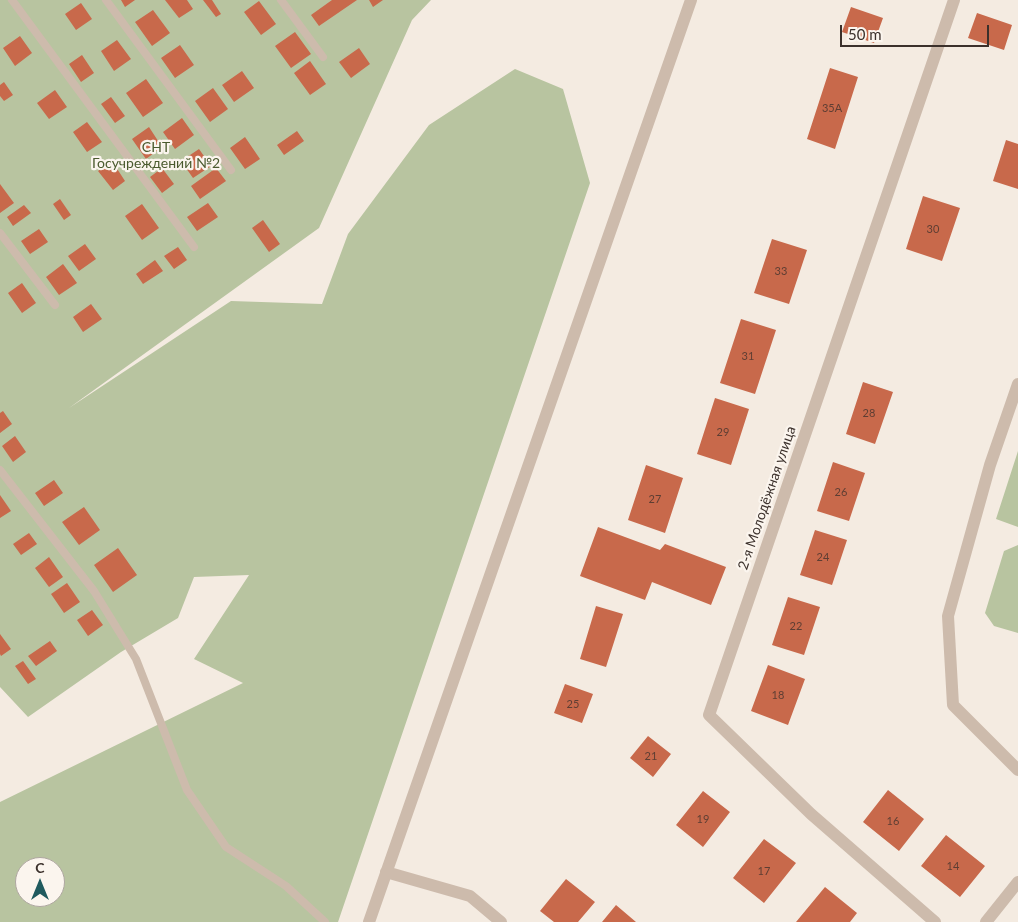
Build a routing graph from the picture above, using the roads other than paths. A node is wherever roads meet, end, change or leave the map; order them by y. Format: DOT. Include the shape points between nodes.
graph roads {
  1 [pos="12,0"];
  2 [pos="106,0"];
  3 [pos="281,0"];
  4 [pos="691,0"];
  5 [pos="954,0"];
  6 [pos="323,57"];
  7 [pos="231,170"];
  8 [pos="0,234"];
  9 [pos="194,246"];
  10 [pos="55,305"];
  11 [pos="1018,384"];
  12 [pos="0,470"];
  13 [pos="1018,770"];
  14 [pos="386,872"];
  15 [pos="1018,882"];
  16 [pos="325,922"];
  17 [pos="369,922"];
  18 [pos="501,922"];
  19 [pos="934,922"];
  20 [pos="986,922"];
  1 -- 9 [label="lane"];
  2 -- 7 [label="lane"];
  3 -- 6 [label="lane"];
  4 -- 14 [label="street"];
  5 -- 19 [label="street, 2-я Молодёжная улица" via="708,715 811,814"];
  8 -- 10 [label="lane"];
  11 -- 13 [label="street" via="990,465 948,616 953,705"];
  12 -- 16 [label="lane" via="94,591 136,659 187,790 226,847 286,886"];
  14 -- 17 [label="street"];
  14 -- 18 [label="street" via="470,896"];
  15 -- 20 [label="street"];
}
